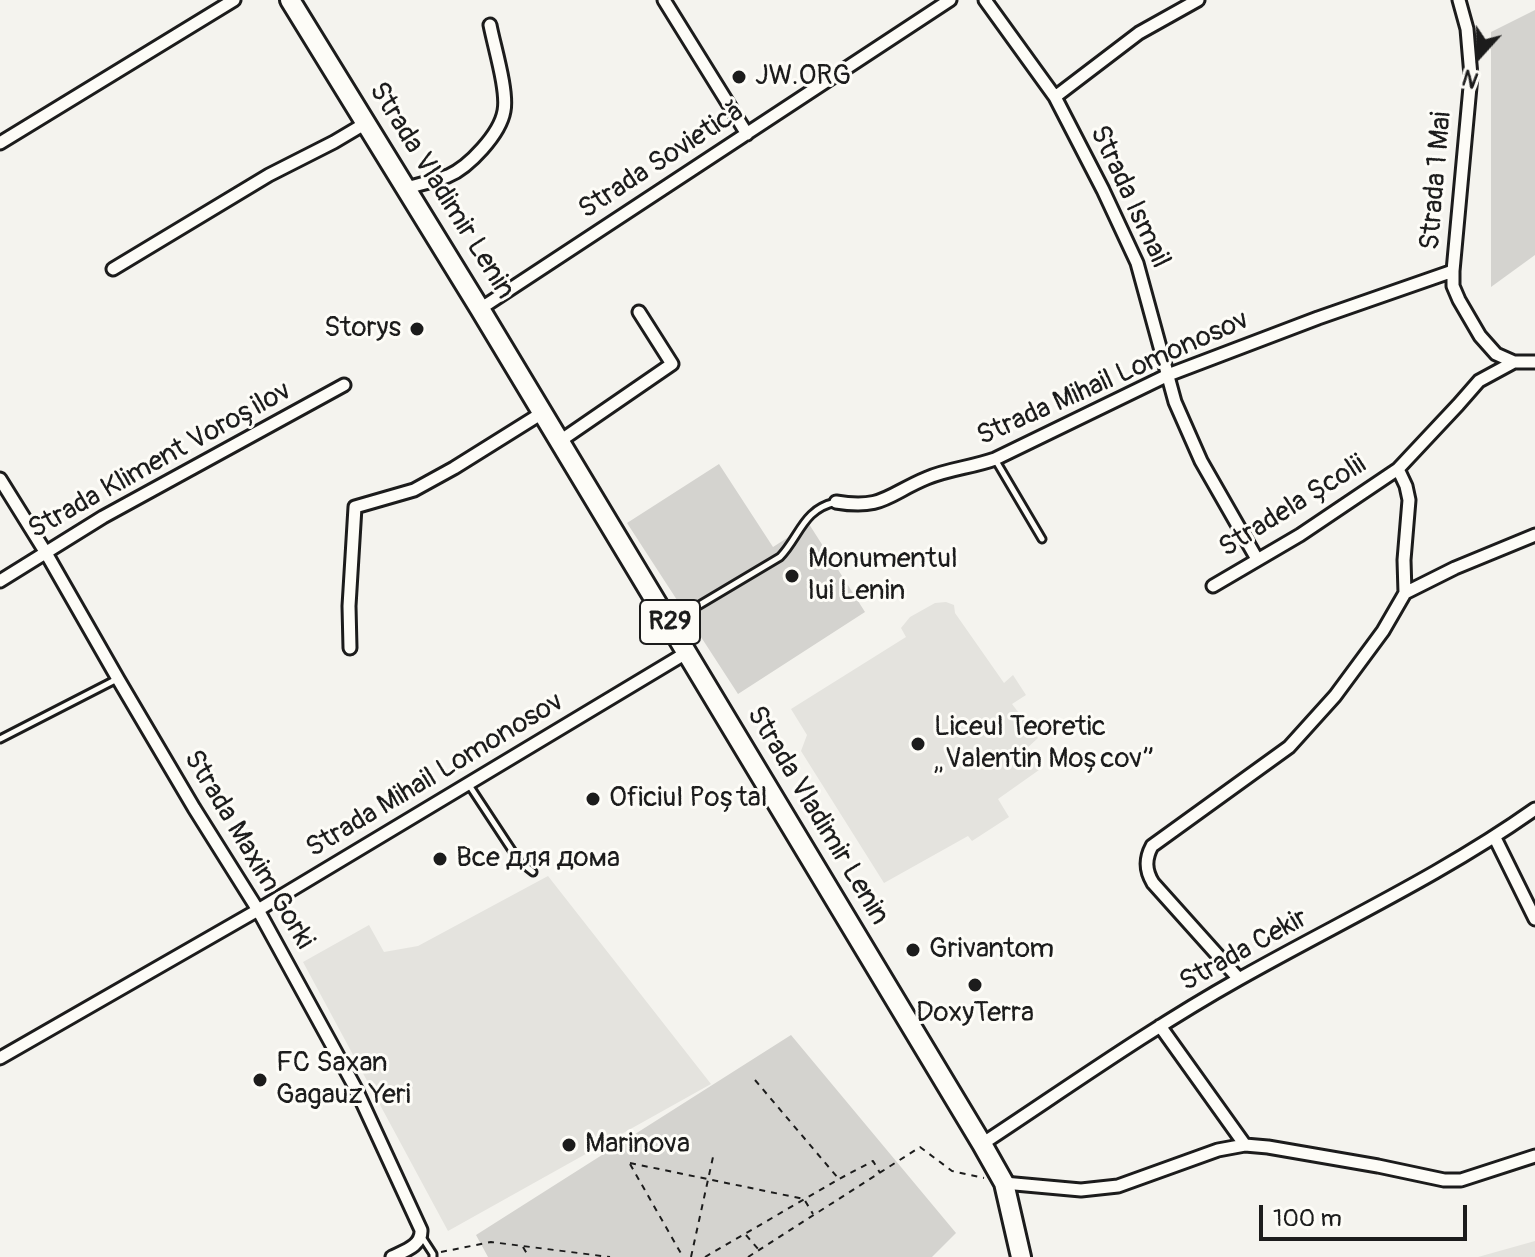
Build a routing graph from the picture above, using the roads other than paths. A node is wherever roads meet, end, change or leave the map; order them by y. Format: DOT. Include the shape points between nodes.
graph roads {
  1 [pos="234,0"];
  2 [pos="290,0"];
  3 [pos="664,0"];
  4 [pos="950,0"];
  5 [pos="985,0"];
  6 [pos="1198,0"];
  7 [pos="1459,0"];
  8 [pos="490,25"];
  9 [pos="1055,97"];
  10 [pos="366,123"];
  11 [pos="747,134"];
  12 [pos="0,143"];
  13 [pos="406,188"];
  14 [pos="113,269"];
  15 [pos="1453,271"];
  16 [pos="480,309"];
  17 [pos="639,312"];
  18 [pos="1514,362"];
  19 [pos="1535,362"];
  20 [pos="1168,375"];
  21 [pos="344,385"];
  22 [pos="542,413"];
  23 [pos="560,441"];
  24 [pos="995,459"];
  25 [pos="1398,469"];
  26 [pos="0,479"];
  27 [pos="836,502"];
  28 [pos="1535,535"];
  29 [pos="1042,539"];
  30 [pos="46,553"];
  31 [pos="1257,559"];
  32 [pos="0,581"];
  33 [pos="1213,586"];
  34 [pos="1405,593"];
  35 [pos="670,622"];
  36 [pos="350,648"];
  37 [pos="686,653"];
  38 [pos="118,679"];
  39 [pos="0,739"];
  40 [pos="468,784"];
  41 [pos="1535,809"];
  42 [pos="1495,838"];
  43 [pos="533,872"];
  44 [pos="258,910"];
  45 [pos="1535,919"];
  46 [pos="1239,979"];
  47 [pos="1160,1026"];
  48 [pos="0,1058"];
  49 [pos="982,1144"];
  50 [pos="1245,1145"];
  51 [pos="1535,1156"];
  52 [pos="1004,1183"];
  53 [pos="421,1236"];
  54 [pos="433,1255"];
  55 [pos="392,1257"];
  56 [pos="1021,1257"];
  1 -- 12 [label="street"];
  2 -- 10 [label="main road, Strada Vladimir Lenin / R29"];
  3 -- 11 [label="street"];
  4 -- 11 [label="street, Strada Sovietică"];
  5 -- 9 [label="street, Strada Ismail"];
  6 -- 9 [label="street" via="1139,33"];
  7 -- 15 [label="street, Strada 1 Mai" via="1471,76"];
  8 -- 13 [label="street" via="504,96 499,126 451,175"];
  9 -- 20 [label="street, Strada Ismail" via="1137,263"];
  10 -- 13 [label="main road, Strada Vladimir Lenin / R29"];
  10 -- 14 [label="street"];
  11 -- 16 [label="street, Strada Sovietică"];
  13 -- 16 [label="main road, Strada Vladimir Lenin / R29"];
  15 -- 18 [label="street" via="1453,286 1480,336 1496,354"];
  15 -- 20 [label="street, Strada Mihail Lomonosov"];
  16 -- 22 [label="main road, Strada Vladimir Lenin / R29"];
  17 -- 23 [label="street" via="672,364"];
  18 -- 19 [label="street"];
  18 -- 25 [label="street, Stradela Școlii" via="1479,381"];
  20 -- 24 [label="street, Strada Mihail Lomonosov"];
  20 -- 31 [label="street, Strada Ismail" via="1201,461"];
  21 -- 30 [label="street, Strada Kliment Voroșilov"];
  22 -- 23 [label="main road, Strada Vladimir Lenin / R29"];
  22 -- 36 [label="street" via="414,490 355,507"];
  23 -- 35 [label="main road, Strada Vladimir Lenin / R29"];
  24 -- 27 [label="street, Strada Mihail Lomonosov" via="928,478 880,502"];
  24 -- 29 [label="lane"];
  25 -- 31 [label="street, Stradela Școlii"];
  25 -- 34 [label="street" via="1409,500"];
  26 -- 30 [label="street, Strada Maxim Gorki"];
  27 -- 35 [label="lane" via="807,517 780,557"];
  28 -- 34 [label="street"];
  30 -- 32 [label="street, Strada Kliment Voroșilov"];
  30 -- 38 [label="street, Strada Maxim Gorki"];
  31 -- 33 [label="street, Stradela Școlii"];
  34 -- 46 [label="street" via="1335,696 1289,747 1152,846 1147,855 1153,883"];
  35 -- 37 [label="main road, Strada Vladimir Lenin / R29"];
  37 -- 40 [label="street, Strada Mihail Lomonosov"];
  37 -- 49 [label="main road, Strada Vladimir Lenin / R29"];
  38 -- 39 [label="lane"];
  38 -- 44 [label="street, Strada Maxim Gorki"];
  40 -- 43 [label="lane" via="519,861"];
  40 -- 44 [label="street, Strada Mihail Lomonosov"];
  41 -- 42 [label="street, Strada Cekir"];
  42 -- 45 [label="street"];
  42 -- 46 [label="street, Strada Cekir"];
  44 -- 48 [label="street, Strada Mihail Lomonosov"];
  44 -- 53 [label="street, Strada Maxim Gorki" via="356,1089"];
  46 -- 47 [label="street, Strada Cekir"];
  47 -- 49 [label="street, Strada Cekir"];
  47 -- 50 [label="street"];
  49 -- 52 [label="main road, Strada Vladimir Lenin / R29"];
  50 -- 51 [label="street" via="1444,1180 1461,1180"];
  50 -- 52 [label="street" via="1118,1186 1081,1190"];
  52 -- 56 [label="main road, Strada Vladimir Lenin / R29"];
  53 -- 54 [label="lane, Strada Maxim Gorki"];
  53 -- 55 [label="street"];
}
